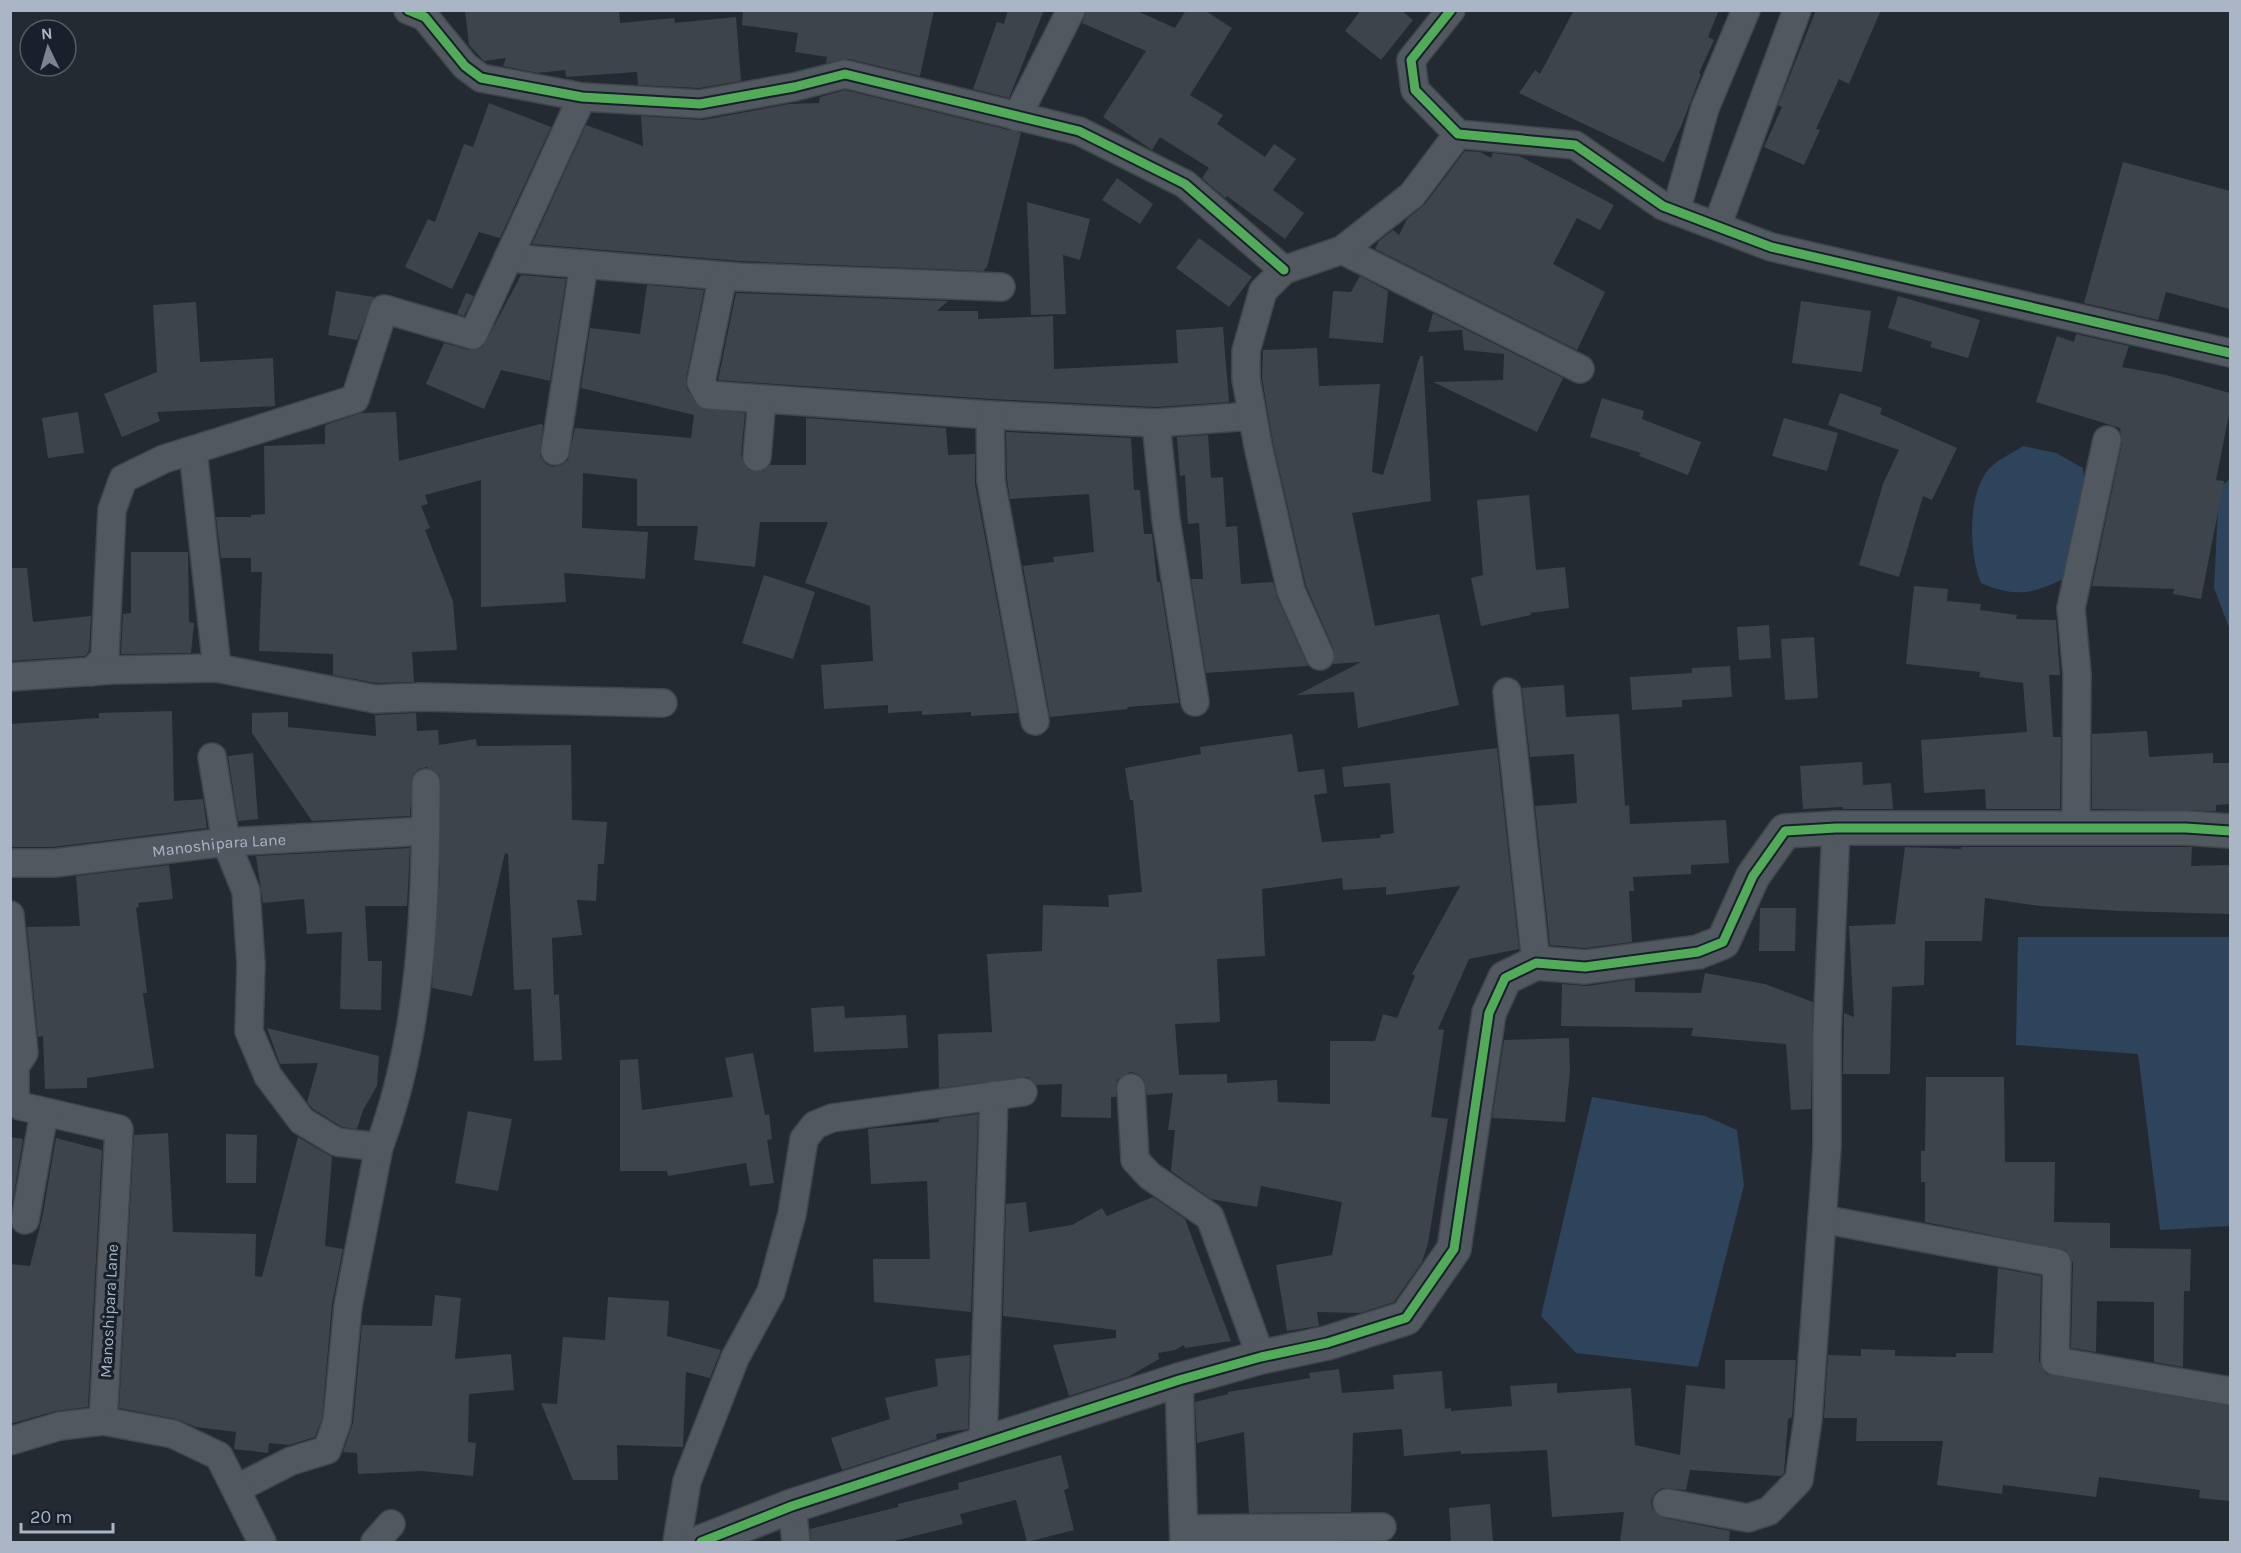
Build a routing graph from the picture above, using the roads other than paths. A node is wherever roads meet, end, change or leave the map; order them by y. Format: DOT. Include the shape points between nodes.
graph roads {
  1 [pos="1071,10"];
  2 [pos="1451,10"];
  3 [pos="1746,10"];
  4 [pos="1797,10"];
  5 [pos="419,13"];
  6 [pos="582,97"];
  7 [pos="1017,117"];
  8 [pos="1458,134"];
  9 [pos="1697,219"];
  10 [pos="1342,250"];
  11 [pos="508,258"];
  12 [pos="584,264"];
  13 [pos="1284,270"];
  14 [pos="723,276"];
  15 [pos="1001,287"];
  16 [pos="2230,353"];
  17 [pos="1580,369"];
  18 [pos="762,399"];
  19 [pos="990,415"];
  20 [pos="1252,416"];
  21 [pos="1156,423"];
  22 [pos="2107,440"];
  23 [pos="193,451"];
  24 [pos="555,451"];
  25 [pos="757,457"];
  26 [pos="1320,656"];
  27 [pos="217,668"];
  28 [pos="91,672"];
  29 [pos="10,676"];
  30 [pos="1507,692"];
  31 [pos="1195,702"];
  32 [pos="663,703"];
  33 [pos="1035,721"];
  34 [pos="212,758"];
  35 [pos="426,783"];
  36 [pos="1836,828"];
  37 [pos="2076,828"];
  38 [pos="426,831"];
  39 [pos="2230,831"];
  40 [pos="226,842"];
  41 [pos="10,863"];
  42 [pos="10,915"];
  43 [pos="1536,963"];
  44 [pos="13,1066"];
  45 [pos="1131,1088"];
  46 [pos="1023,1092"];
  47 [pos="994,1095"];
  48 [pos="44,1113"];
  49 [pos="379,1147"];
  50 [pos="1822,1219"];
  51 [pos="25,1220"];
  52 [pos="1261,1357"];
  53 [pos="1179,1380"];
  54 [pos="2230,1391"];
  55 [pos="103,1421"];
  56 [pos="10,1441"];
  57 [pos="983,1443"];
  58 [pos="236,1489"];
  59 [pos="1667,1503"];
  60 [pos="792,1506"];
  61 [pos="1382,1527"];
  62 [pos="1184,1536"];
  63 [pos="262,1542"];
  64 [pos="677,1542"];
  65 [pos="701,1542"];
  66 [pos="796,1542"];
  1 -- 7 [label="street"];
  2 -- 8 [label="street" via="1411,60 1415,90"];
  3 -- 9 [label="street" via="1705,108"];
  4 -- 9 [label="street"];
  5 -- 6 [label="street" via="465,66 481,78"];
  6 -- 7 [label="street" via="700,104 845,74"];
  6 -- 11 [label="street"];
  7 -- 13 [label="street" via="1079,131 1185,184"];
  8 -- 9 [label="street" via="1575,145 1663,206"];
  8 -- 10 [label="street" via="1412,195"];
  9 -- 16 [label="street" via="1771,247"];
  10 -- 13 [label="street"];
  10 -- 17 [label="street"];
  11 -- 12 [label="street"];
  11 -- 23 [label="street" via="473,334 384,309 356,399"];
  12 -- 14 [label="street"];
  12 -- 24 [label="street"];
  13 -- 20 [label="street" via="1263,291 1246,351"];
  14 -- 15 [label="street"];
  14 -- 18 [label="street" via="700,382 708,395"];
  18 -- 19 [label="street"];
  18 -- 25 [label="street"];
  19 -- 21 [label="street"];
  19 -- 33 [label="street" via="991,481"];
  20 -- 21 [label="street"];
  20 -- 26 [label="street" via="1291,591"];
  21 -- 31 [label="street" via="1166,520"];
  22 -- 37 [label="street" via="2071,608 2077,674"];
  23 -- 27 [label="street"];
  23 -- 28 [label="street" via="164,459 123,479 112,510 105,654"];
  27 -- 28 [label="street"];
  27 -- 32 [label="street" via="375,699"];
  28 -- 29 [label="street"];
  30 -- 43 [label="street"];
  34 -- 40 [label="street"];
  35 -- 38 [label="street"];
  36 -- 37 [label="street"];
  36 -- 43 [label="street" via="1785,831 1753,876 1723,942 1698,952 1585,967"];
  36 -- 50 [label="street"];
  37 -- 39 [label="street"];
  38 -- 40 [label="street, Manoshipara Lane"];
  38 -- 49 [label="street" via="423,931 410,1025 396,1102"];
  40 -- 41 [label="street, Manoshipara Lane" via="54,863"];
  40 -- 49 [label="street" via="246,891 249,1031 268,1076 302,1121 337,1142"];
  42 -- 44 [label="street" via="24,1053"];
  43 -- 52 [label="street" via="1505,978 1489,1013 1455,1249 1406,1318 1327,1343"];
  44 -- 48 [label="street" via="15,1102"];
  45 -- 52 [label="street" via="1135,1160 1150,1176 1210,1217"];
  46 -- 47 [label="street"];
  47 -- 57 [label="street"];
  47 -- 64 [label="street" via="832,1118 815,1125 804,1139 792,1215 771,1292 735,1358 687,1481"];
  48 -- 51 [label="street"];
  48 -- 55 [label="street, Manoshipara Lane" via="119,1129"];
  49 -- 58 [label="street" via="348,1306 337,1422 327,1450 291,1461"];
  50 -- 54 [label="street" via="2057,1263 2055,1361"];
  50 -- 59 [label="street" via="1808,1419 1799,1480 1769,1511 1748,1518"];
  52 -- 53 [label="street"];
  53 -- 57 [label="street"];
  53 -- 62 [label="street"];
  55 -- 56 [label="street" via="60,1426"];
  55 -- 58 [label="street" via="173,1434 219,1456"];
  57 -- 60 [label="street"];
  58 -- 63 [label="street"];
  60 -- 65 [label="street"];
  60 -- 66 [label="street"];
  61 -- 62 [label="street"];
}
